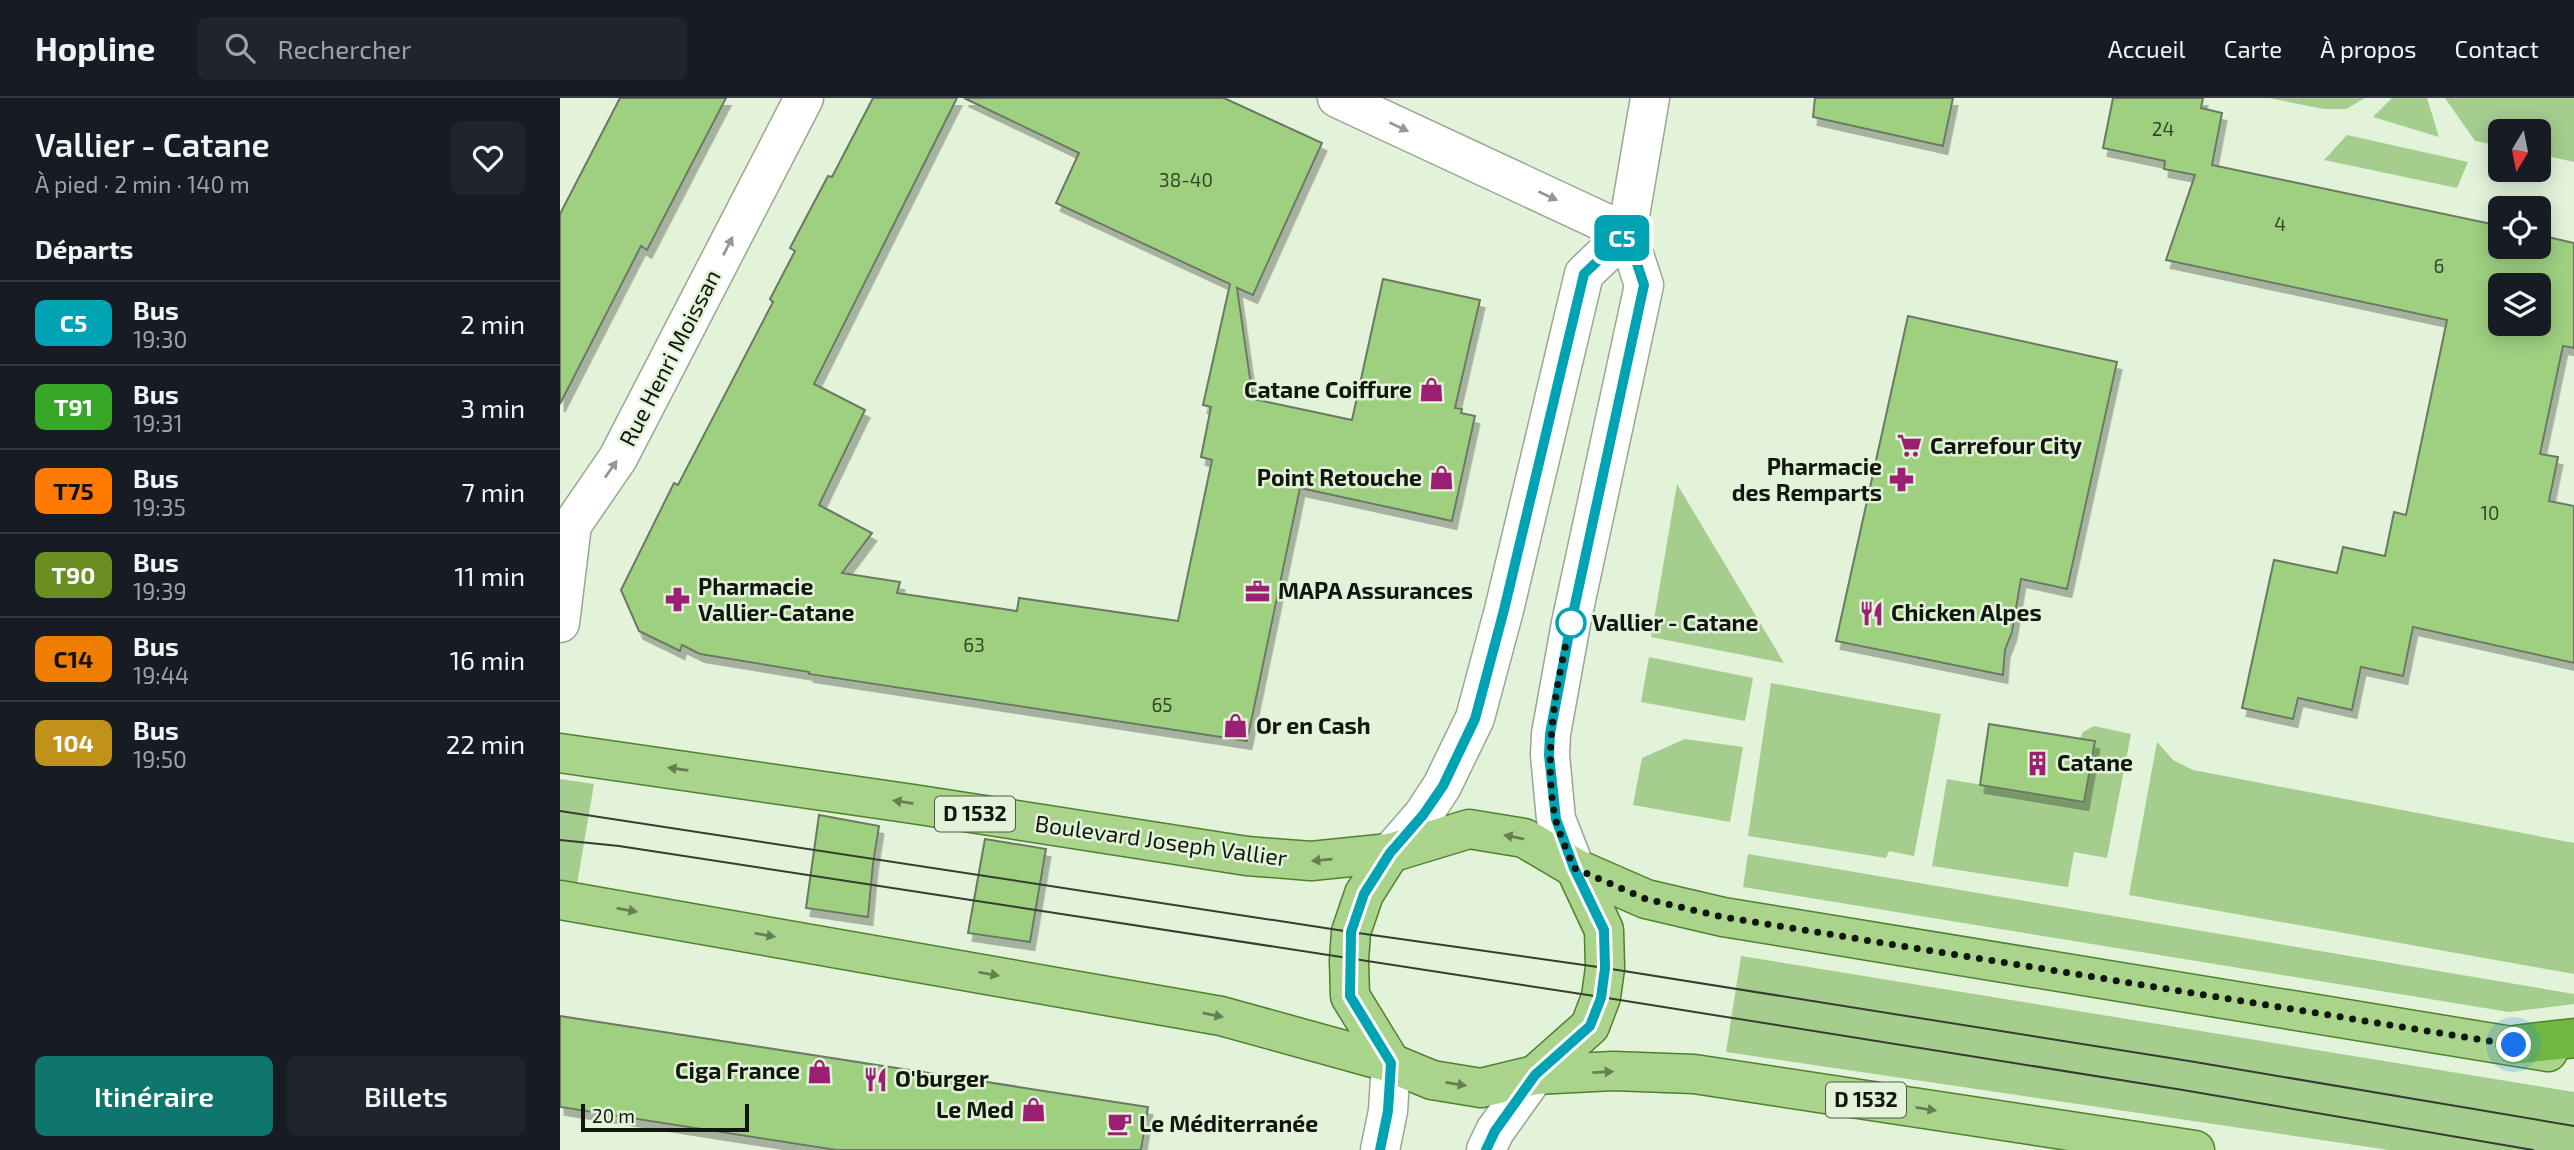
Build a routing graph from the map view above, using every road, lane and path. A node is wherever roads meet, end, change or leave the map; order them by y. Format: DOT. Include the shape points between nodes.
graph roads {
  1 [pos="804,98"];
  2 [pos="1338,98"];
  3 [pos="1650,98"];
  4 [pos="1627,233"];
  5 [pos="560,623"];
  6 [pos="560,753"];
  7 [pos="1390,853"];
  8 [pos="1574,868"];
  9 [pos="560,900"];
  10 [pos="2574,1038"];
  11 [pos="2514,1045"];
  12 [pos="2574,1057"];
  13 [pos="1391,1063"];
  14 [pos="1535,1075"];
  15 [pos="1380,1150"];
  16 [pos="1486,1150"];
  17 [pos="2195,1150"];
  5 -- 1 [label="street, Rue Henri Moissan, one-way" via="572,525 618,458"];
  2 -- 4 [label="street, one-way"];
  3 -- 4 [label="street"];
  4 -- 7 [label="street" via="1584,274 1475,719 1443,786"];
  4 -- 8 [label="street" via="1644,285 1550,734 1556,819"];
  7 -- 6 [label="main road, Boulevard Joseph Vallier / D 1532, one-way" via="1311,861 1247,856"];
  8 -- 7 [label="main road, Boulevard Joseph Vallier / D 1532, one-way" via="1524,838 1469,829"];
  7 -- 13 [label="main road" via="1364,894 1351,932 1349,960 1350,996"];
  8 -- 11 [label="main road, Boulevard Joseph Vallier / D 1532" via="1646,899 1723,917"];
  8 -- 14 [label="main road" via="1604,930 1601,998 1590,1026"];
  9 -- 13 [label="main road, D 1532, one-way" via="1194,1011"];
  10 -- 11 [label="highway"];
  11 -- 12 [label="main road, Boulevard Joseph Vallier / D 1532"];
  13 -- 14 [label="main road, D 1532, one-way" via="1432,1080 1481,1088"];
  13 -- 15 [label="street"];
  14 -- 16 [label="street"];
  14 -- 17 [label="main road, D 1532, one-way" via="1614,1071 1694,1074"];
}
